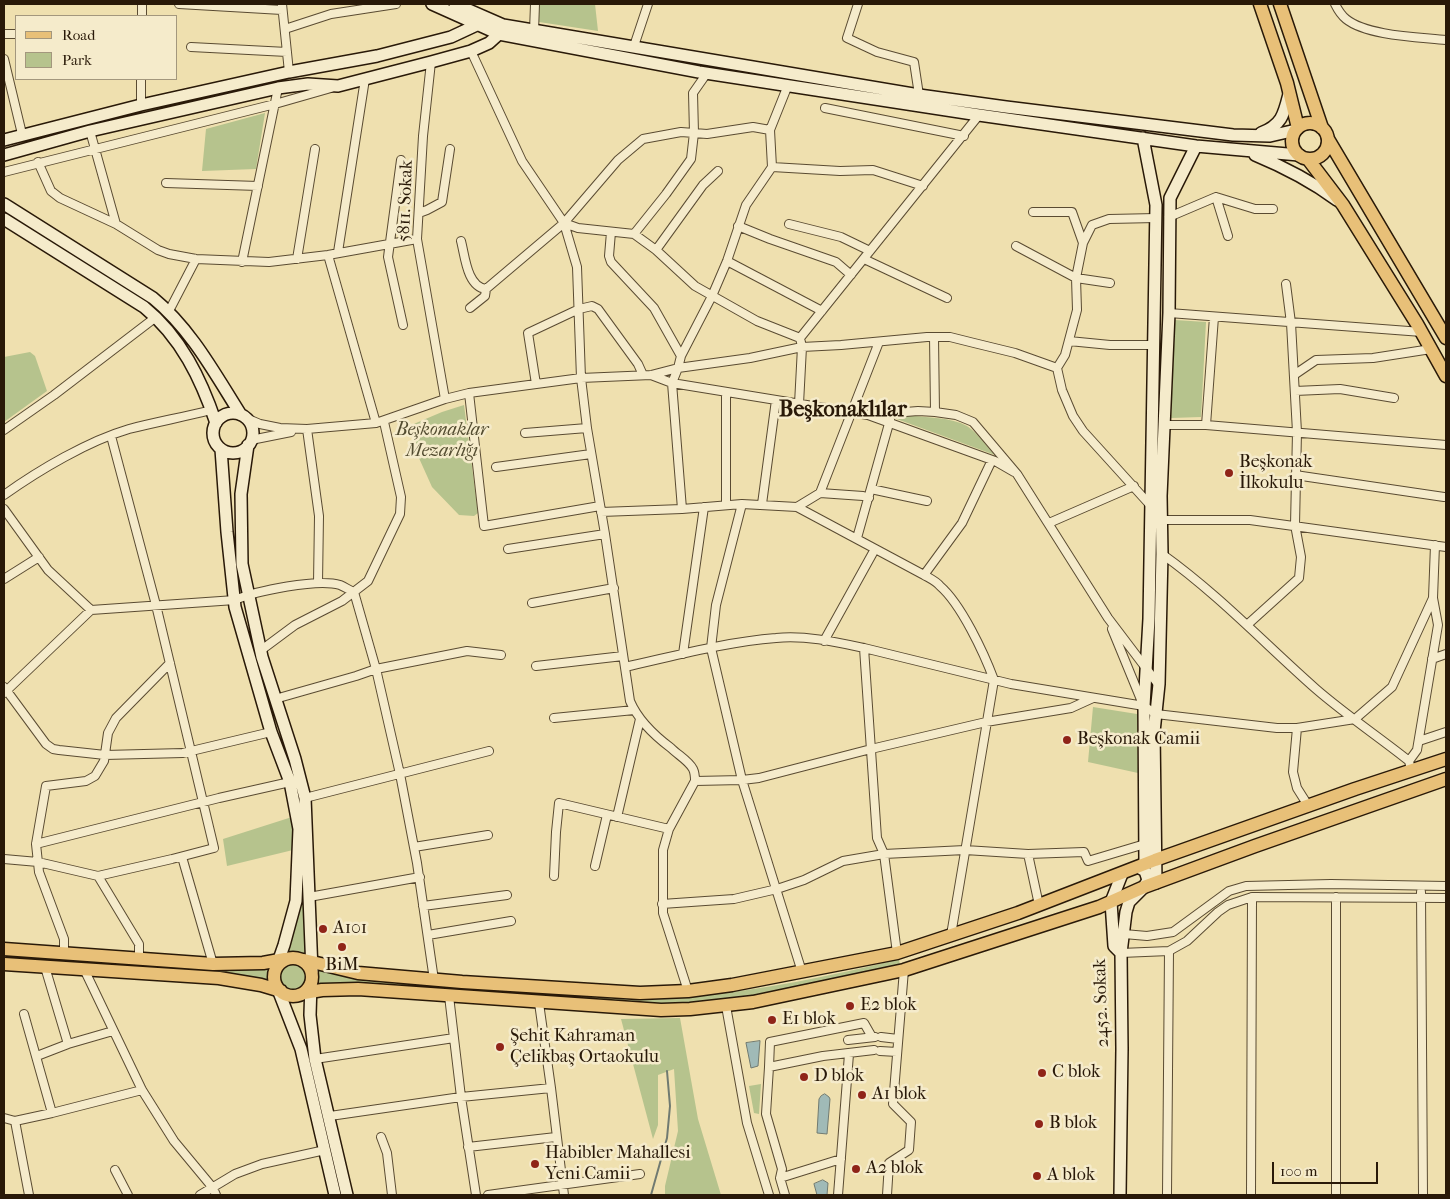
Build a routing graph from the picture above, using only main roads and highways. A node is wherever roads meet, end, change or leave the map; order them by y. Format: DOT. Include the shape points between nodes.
graph roads {
  1 [pos="1260,4"];
  2 [pos="1280,4"];
  3 [pos="1297,129"];
  4 [pos="1325,133"];
  5 [pos="1303,156"];
  6 [pos="1446,338"];
  7 [pos="1446,376"];
  8 [pos="1446,760"];
  9 [pos="1446,779"];
  10 [pos="1098,907"];
  11 [pos="1111,915"];
  12 [pos="4,949"];
  13 [pos="280,962"];
  14 [pos="4,964"];
  15 [pos="309,977"];
  16 [pos="279,990"];
  1 -- 3 [label="main road" via="1287,83"];
  2 -- 4 [label="main road"];
  3 -- 4 [label="main road" via="1311,123"];
  3 -- 5 [label="main road" via="1293,140 1295,150"];
  4 -- 5 [label="main road" via="1326,149 1323,154 1313,158"];
  4 -- 6 [label="main road"];
  5 -- 7 [label="main road" via="1344,205"];
  8 -- 15 [label="main road" via="1410,766 1309,807 897,953 802,972 688,991 640,994 358,973"];
  9 -- 10 [label="main road" via="1255,846"];
  10 -- 11 [label="main road"];
  10 -- 15 [label="main road" via="904,970 726,1006 661,1010 358,989 322,990"];
  12 -- 13 [label="main road" via="213,964"];
  13 -- 15 [label="main road" via="291,957"];
  13 -- 16 [label="main road" via="274,974"];
  14 -- 16 [label="main road" via="219,978"];
  15 -- 16 [label="main road" via="292,996"];
}
